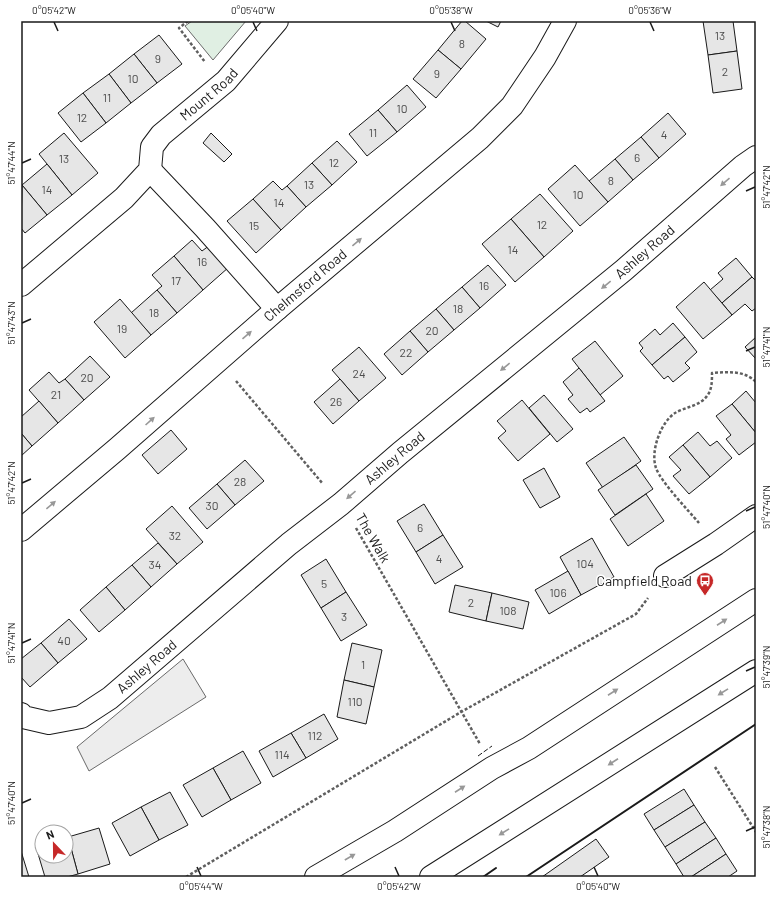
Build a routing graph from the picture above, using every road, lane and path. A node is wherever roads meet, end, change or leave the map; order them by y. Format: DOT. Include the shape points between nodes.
graph roads {
  1 [pos="188,21"];
  2 [pos="277,21"];
  3 [pos="565,21"];
  4 [pos="226,81"];
  5 [pos="756,158"];
  6 [pos="150,170"];
  7 [pos="21,285"];
  8 [pos="277,309"];
  9 [pos="218,360"];
  10 [pos="756,382"];
  11 [pos="341,504"];
  12 [pos="756,516"];
  13 [pos="21,530"];
  14 [pos="716,544"];
  15 [pos="665,576"];
  16 [pos="756,600"];
  17 [pos="756,671"];
  18 [pos="461,712"];
  19 [pos="21,714"];
  20 [pos="481,746"];
  21 [pos="715,767"];
  22 [pos="756,832"];
  23 [pos="186,877"];
  24 [pos="316,877"];
  25 [pos="431,877"];
  1 -- 4 [label="path" via="179,28 210,69"];
  2 -- 4 [label="main road, Mount Road"];
  8 -- 3 [label="main road, Chelmsford Road, one-way" via="480,138 512,106 545,57"];
  4 -- 6 [label="main road, Mount Road" via="160,135 152,147"];
  5 -- 11 [label="main road, Ashley Road, one-way" via="743,166 624,270"];
  6 -- 7 [label="main road" via="124,198"];
  6 -- 8 [label="main road" via="206,228"];
  9 -- 8 [label="main road, Chelmsford Road, one-way"];
  9 -- 11 [label="path, The Walk"];
  13 -- 9 [label="main road, Chelmsford Road, one-way"];
  10 -- 14 [label="path" via="744,374 712,373 711,390 707,397 700,403 673,414 657,437 656,467"];
  11 -- 18 [label="path, The Walk"];
  11 -- 19 [label="main road, Ashley Road" via="289,544 110,698 87,714 49,723 23,717"];
  12 -- 14 [label="main road"];
  14 -- 15 [label="main road"];
  15 -- 18 [label="path" via="636,614"];
  24 -- 16 [label="main road, one-way" via="395,831 492,768 529,748"];
  17 -- 25 [label="main road, one-way"];
  18 -- 20 [label="path, The Walk"];
  18 -- 23 [label="path"];
  21 -- 22 [label="path"];
}
